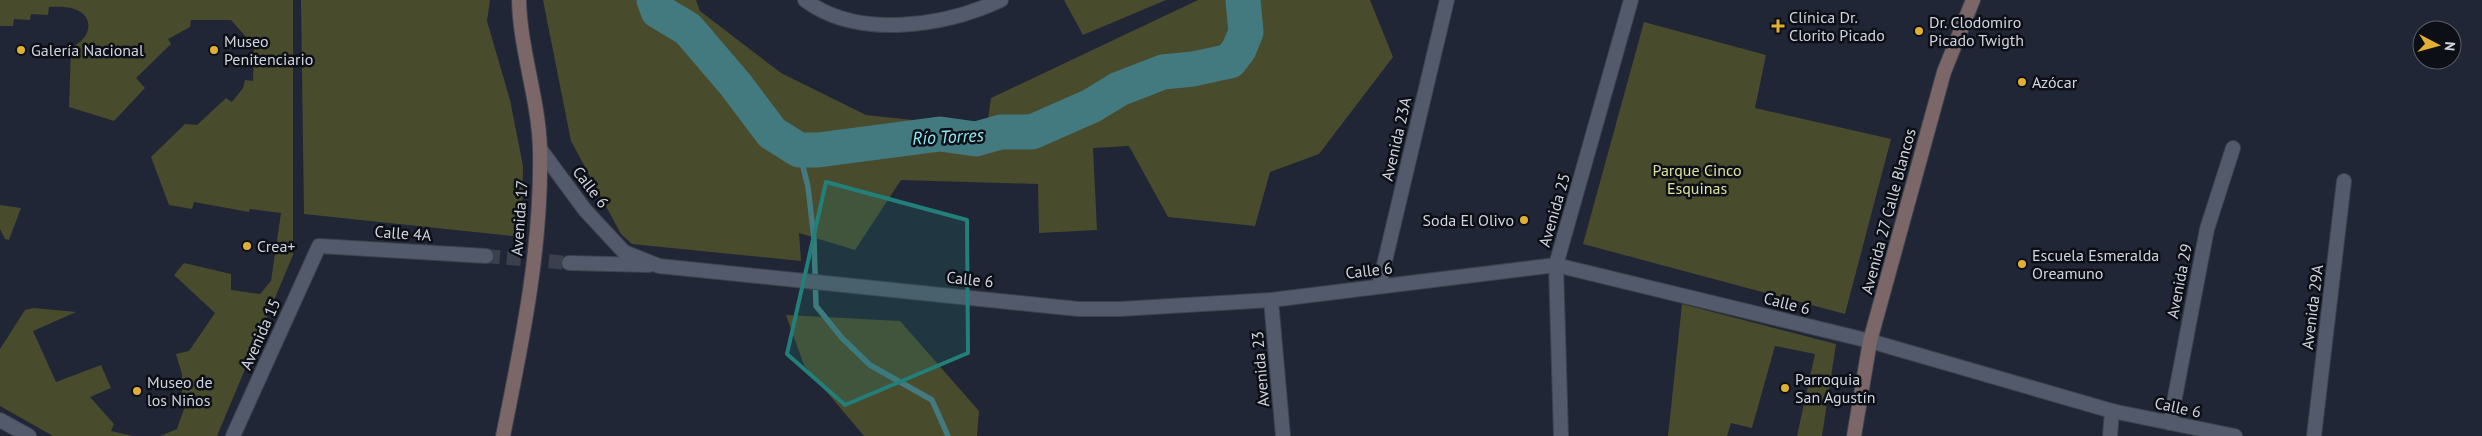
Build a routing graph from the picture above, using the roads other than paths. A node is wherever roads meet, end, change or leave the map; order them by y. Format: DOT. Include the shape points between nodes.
graph roads {
  1 [pos="519,0"];
  2 [pos="805,0"];
  3 [pos="1001,0"];
  4 [pos="1447,0"];
  5 [pos="1631,0"];
  6 [pos="1973,0"];
  7 [pos="2233,148"];
  8 [pos="540,149"];
  9 [pos="2344,181"];
  10 [pos="319,246"];
  11 [pos="486,256"];
  12 [pos="568,263"];
  13 [pos="1556,265"];
  14 [pos="659,266"];
  15 [pos="1379,286"];
  16 [pos="1271,300"];
  17 [pos="1870,341"];
  18 [pos="2112,411"];
  19 [pos="0,420"];
  20 [pos="2170,423"];
  21 [pos="29,436"];
  22 [pos="234,436"];
  23 [pos="503,436"];
  24 [pos="1283,436"];
  25 [pos="1561,436"];
  26 [pos="1854,436"];
  27 [pos="2110,436"];
  28 [pos="2235,436"];
  29 [pos="2314,436"];
  1 -- 8 [label="main road, Avenida 17"];
  2 -- 3 [label="street" via="835,16 858,23 884,24 909,24 975,12"];
  4 -- 15 [label="street, Avenida 23A"];
  5 -- 13 [label="street, Avenida 25"];
  6 -- 17 [label="main road, Avenida 27 Calle Blancos" via="1944,72"];
  7 -- 20 [label="street, Avenida 29" via="2207,229"];
  8 -- 14 [label="street, Calle 6" via="585,210 620,248"];
  8 -- 23 [label="main road, Avenida 17" via="533,275"];
  9 -- 29 [label="street, Avenida 29A"];
  10 -- 11 [label="street, Calle 4A"];
  10 -- 22 [label="street, Avenida 15"];
  12 -- 14 [label="street"];
  13 -- 15 [label="street, Calle 6"];
  13 -- 17 [label="street, Calle 6"];
  13 -- 25 [label="street, Avenida 25"];
  14 -- 16 [label="street, Calle 6" via="1078,308 1120,309"];
  15 -- 16 [label="street, Calle 6"];
  16 -- 24 [label="street, Avenida 23"];
  17 -- 18 [label="street, Calle 6"];
  17 -- 26 [label="main road, Avenida 27 Calle Blancos"];
  18 -- 20 [label="street, Calle 6"];
  18 -- 27 [label="street"];
  19 -- 21 [label="street"];
  20 -- 28 [label="street, Calle 6"];
}
